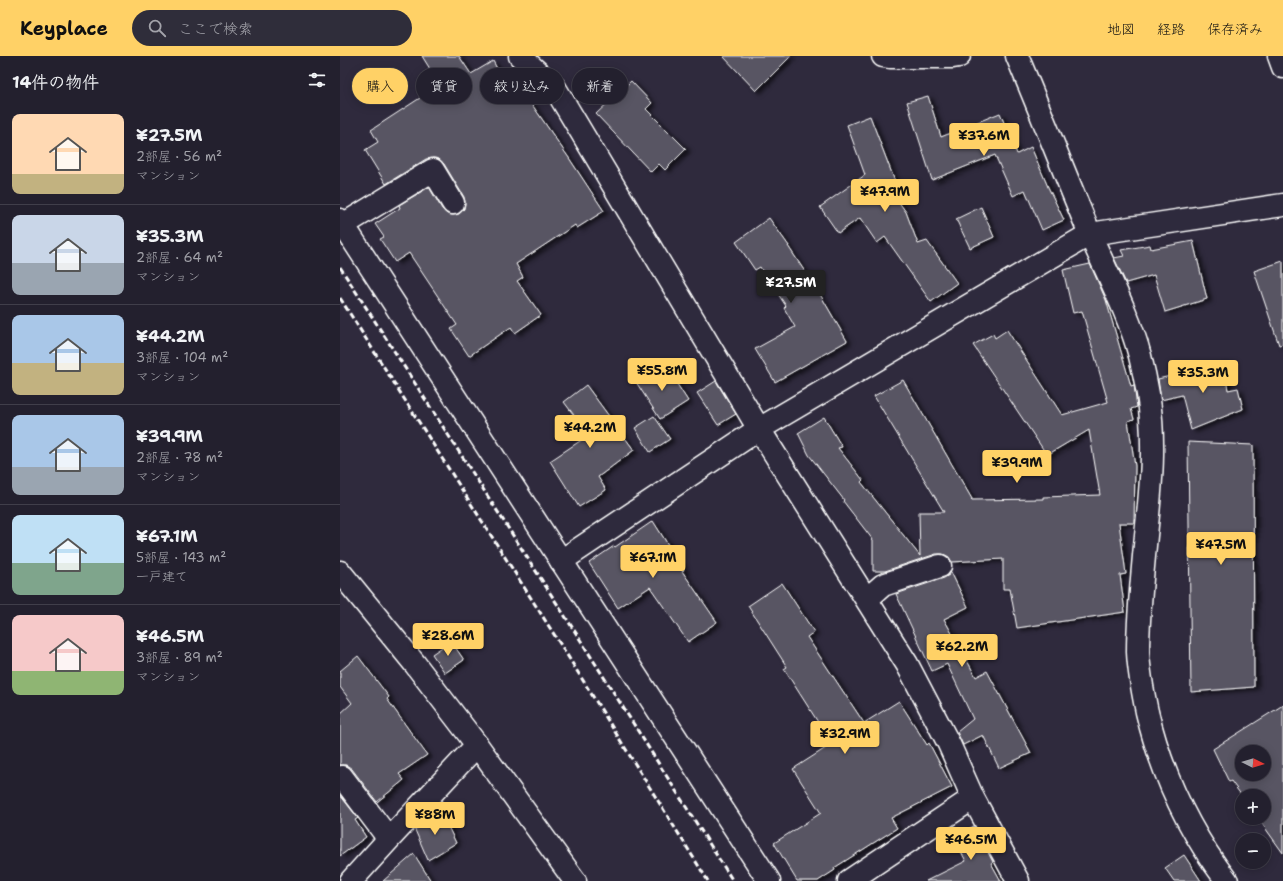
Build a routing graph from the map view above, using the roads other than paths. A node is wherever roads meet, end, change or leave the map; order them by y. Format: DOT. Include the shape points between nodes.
graph roads {
  1 [pos="520,56"];
  2 [pos="883,56"];
  3 [pos="959,56"];
  4 [pos="1017,56"];
  5 [pos="1279,56"];
  6 [pos="1283,67"];
  7 [pos="453,203"];
  8 [pos="1283,205"];
  9 [pos="342,223"];
  10 [pos="1090,234"];
  11 [pos="759,429"];
  12 [pos="561,561"];
  13 [pos="940,566"];
  14 [pos="340,572"];
  15 [pos="867,599"];
  16 [pos="477,745"];
  17 [pos="342,777"];
  18 [pos="973,798"];
  19 [pos="389,839"];
  20 [pos="351,881"];
  21 [pos="575,881"];
  22 [pos="769,881"];
  23 [pos="849,881"];
  24 [pos="1018,881"];
  25 [pos="1227,881"];
  1 -- 11 [label="street" via="555,88"];
  2 -- 3 [label="street"];
  4 -- 10 [label="street"];
  5 -- 6 [label="street"];
  7 -- 9 [label="street" via="433,170"];
  8 -- 10 [label="street"];
  9 -- 12 [label="street"];
  10 -- 11 [label="street"];
  10 -- 25 [label="street" via="1126,315 1140,354 1148,396 1153,445 1152,479 1139,608 1138,653 1142,688 1153,740 1168,781 1193,831"];
  11 -- 12 [label="street"];
  11 -- 15 [label="street"];
  12 -- 22 [label="street"];
  13 -- 15 [label="street" via="883,585"];
  14 -- 16 [label="street" via="416,664"];
  15 -- 18 [label="street" via="907,664 949,744"];
  16 -- 19 [label="street"];
  16 -- 21 [label="street"];
  17 -- 19 [label="street"];
  18 -- 23 [label="street"];
  18 -- 24 [label="street"];
  19 -- 20 [label="street"];
}
